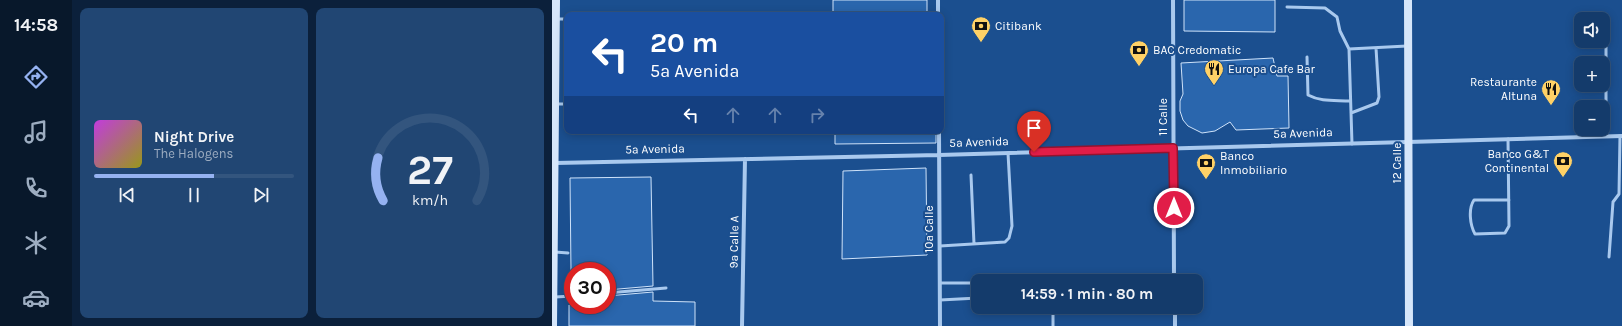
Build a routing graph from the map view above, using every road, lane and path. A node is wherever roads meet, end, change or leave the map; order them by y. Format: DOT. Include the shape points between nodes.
graph roads {
  1 [pos="556,0"];
  2 [pos="938,0"];
  3 [pos="1173,0"];
  4 [pos="1408,0"];
  5 [pos="1287,7"];
  6 [pos="938,12"];
  7 [pos="556,19"];
  8 [pos="564,19"];
  9 [pos="1408,46"];
  10 [pos="1376,48"];
  11 [pos="1606,48"];
  12 [pos="1349,49"];
  13 [pos="1307,57"];
  14 [pos="1606,100"];
  15 [pos="1350,101"];
  16 [pos="555,104"];
  17 [pos="564,104"];
  18 [pos="1351,113"];
  19 [pos="553,120"];
  20 [pos="939,134"];
  21 [pos="1606,136"];
  22 [pos="1610,136"];
  23 [pos="1621,136"];
  24 [pos="1508,139"];
  25 [pos="1408,142"];
  26 [pos="1352,144"];
  27 [pos="1173,148"];
  28 [pos="1008,153"];
  29 [pos="939,155"];
  30 [pos="745,158"];
  31 [pos="553,163"];
  32 [pos="972,175"];
  33 [pos="1509,200"];
  34 [pos="974,244"];
  35 [pos="940,246"];
  36 [pos="553,252"];
  37 [pos="568,253"];
  38 [pos="1609,257"];
  39 [pos="1174,274"];
  40 [pos="940,283"];
  41 [pos="971,283"];
  42 [pos="666,288"];
  43 [pos="616,292"];
  44 [pos="564,297"];
  45 [pos="553,298"];
  46 [pos="971,298"];
  47 [pos="940,300"];
  48 [pos="1053,314"];
  49 [pos="1175,314"];
  50 [pos="553,326"];
  51 [pos="742,326"];
  52 [pos="940,326"];
  53 [pos="1053,326"];
  54 [pos="1175,326"];
  55 [pos="1409,326"];
  1 -- 7 [label="main road"];
  2 -- 6 [label="street"];
  3 -- 27 [label="street, 11 Calle"];
  4 -- 9 [label="main road, 12 Calle"];
  5 -- 12 [label="lane" via="1325,8 1337,17 1340,31"];
  7 -- 8 [label="lane"];
  7 -- 16 [label="main road"];
  9 -- 10 [label="lane"];
  9 -- 25 [label="main road, 12 Calle"];
  10 -- 12 [label="lane"];
  10 -- 18 [label="lane" via="1379,97 1377,103"];
  11 -- 14 [label="lane"];
  12 -- 15 [label="lane"];
  13 -- 15 [label="lane" via="1308,95 1321,100"];
  15 -- 18 [label="lane"];
  16 -- 17 [label="lane"];
  16 -- 19 [label="main road"];
  18 -- 26 [label="lane"];
  19 -- 31 [label="main road"];
  20 -- 29 [label="street, 10a Calle"];
  21 -- 24 [label="street, 5a Avenida"];
  22 -- 23 [label="street, 5a Avenida"];
  23 -- 38 [label="lane" via="1619,194 1613,202"];
  24 -- 25 [label="street, 5a Avenida"];
  24 -- 33 [label="lane"];
  25 -- 26 [label="street, 5a Avenida"];
  25 -- 55 [label="main road, 12 Calle"];
  26 -- 27 [label="street, 5a Avenida"];
  27 -- 28 [label="street, 5a Avenida"];
  27 -- 39 [label="street, 11 Calle"];
  28 -- 29 [label="street, 5a Avenida"];
  28 -- 34 [label="lane" via="1012,226 1009,238 1005,242"];
  29 -- 30 [label="street, 5a Avenida"];
  29 -- 35 [label="street, 10a Calle"];
  30 -- 31 [label="street, 5a Avenida"];
  30 -- 51 [label="street, 9a Calle A"];
  31 -- 36 [label="main road"];
  32 -- 34 [label="lane"];
  33 -- 33 [label="lane" via="1474,200 1471,205 1471,228 1475,234 1505,233 1509,226"];
  34 -- 35 [label="lane"];
  35 -- 40 [label="street, 10a Calle"];
  36 -- 37 [label="lane"];
  36 -- 45 [label="main road"];
  40 -- 41 [label="lane"];
  40 -- 47 [label="street, 10a Calle"];
  42 -- 43 [label="lane"];
  44 -- 45 [label="lane"];
  45 -- 50 [label="main road"];
  46 -- 47 [label="lane"];
  47 -- 52 [label="street, 10a Calle"];
  48 -- 53 [label="lane"];
  49 -- 54 [label="street"];
}
